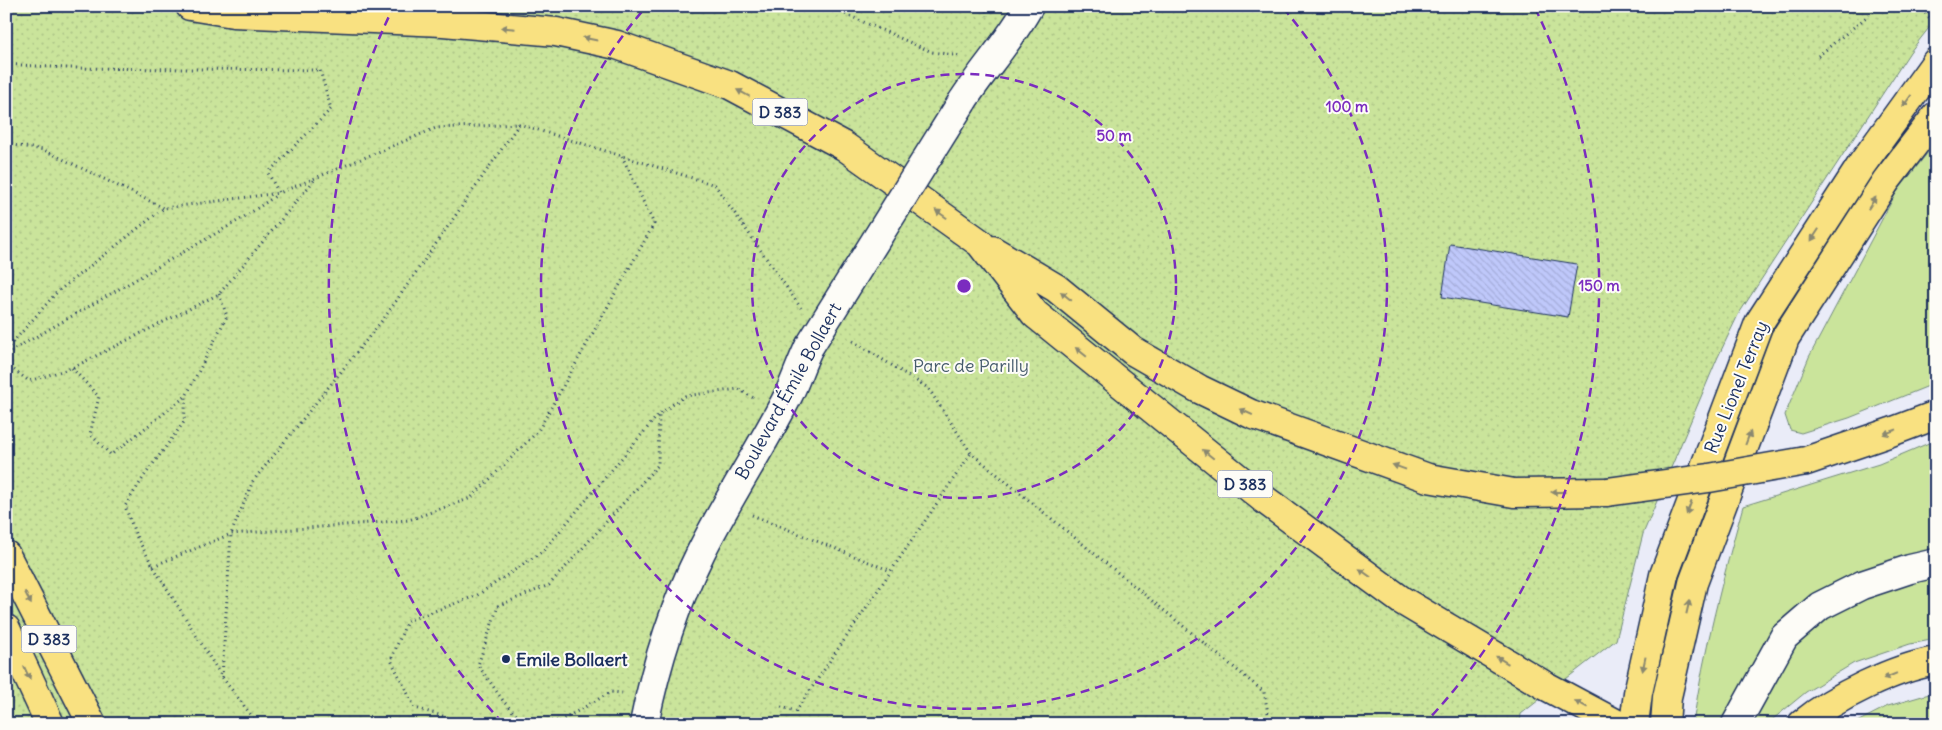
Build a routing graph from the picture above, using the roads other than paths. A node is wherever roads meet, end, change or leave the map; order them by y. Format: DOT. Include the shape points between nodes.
graph roads {
  1 [pos="190,6"];
  2 [pos="1029,6"];
  3 [pos="1936,62"];
  4 [pos="1936,116"];
  5 [pos="980,243"];
  6 [pos="1936,415"];
  7 [pos="6,555"];
  8 [pos="1936,563"];
  9 [pos="6,629"];
  10 [pos="1936,661"];
  11 [pos="646,711"];
  12 [pos="50,724"];
  13 [pos="92,724"];
  14 [pos="1617,724"];
  15 [pos="1634,724"];
  16 [pos="1665,724"];
  17 [pos="1736,724"];
  18 [pos="1802,724"];
  5 -- 1 [label="main road, D 383, one-way" via="844,146 730,86 617,45 556,32 443,22 233,13"];
  2 -- 11 [label="lane, Boulevard Émile Bollaert, bridge" via="1009,40 962,102 809,347 790,394 700,553 671,623"];
  3 -- 15 [label="main road, Rue Lionel Terray, one-way" via="1862,164 1759,323 1664,575"];
  16 -- 4 [label="main road, Rue Lionel Terray, one-way" via="1667,697 1693,583 1786,338 1886,181"];
  6 -- 5 [label="main road, one-way, bridge" via="1806,460 1607,492 1514,493 1428,478 1251,414 1199,389 1133,351 1056,288"];
  14 -- 5 [label="main road, D 383, one-way" via="1544,685 1401,600 1264,500 1035,314"];
  7 -- 13 [label="main road, D 383, one-way"];
  8 -- 17 [label="lane" via="1862,585 1820,606 1784,637"];
  9 -- 12 [label="main road, one-way"];
  10 -- 18 [label="main road, one-way" via="1919,664 1871,684 1821,708"];
}
